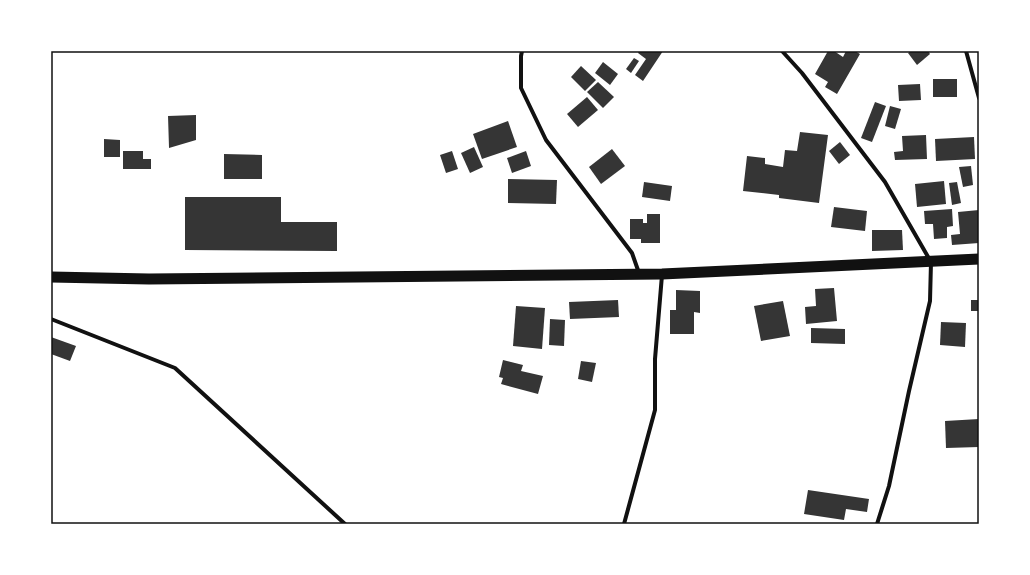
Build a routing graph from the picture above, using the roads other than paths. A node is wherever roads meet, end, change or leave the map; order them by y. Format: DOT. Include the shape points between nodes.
graph roads {
  1 [pos="522,51"];
  2 [pos="782,51"];
  3 [pos="966,51"];
  4 [pos="979,98"];
  5 [pos="979,259"];
  6 [pos="931,262"];
  7 [pos="639,274"];
  8 [pos="662,274"];
  9 [pos="51,277"];
  10 [pos="51,319"];
  11 [pos="345,524"];
  12 [pos="624,524"];
  13 [pos="877,524"];
  1 -- 7 [label="street" via="521,88 546,140 632,254"];
  2 -- 6 [label="street" via="802,73 885,182"];
  3 -- 4 [label="street"];
  5 -- 6 [label="highway"];
  6 -- 8 [label="highway"];
  6 -- 13 [label="street" via="930,301 889,486"];
  7 -- 8 [label="highway"];
  7 -- 9 [label="highway" via="149,279"];
  8 -- 12 [label="street" via="655,360 656,410"];
  10 -- 11 [label="street" via="175,368"];
}
